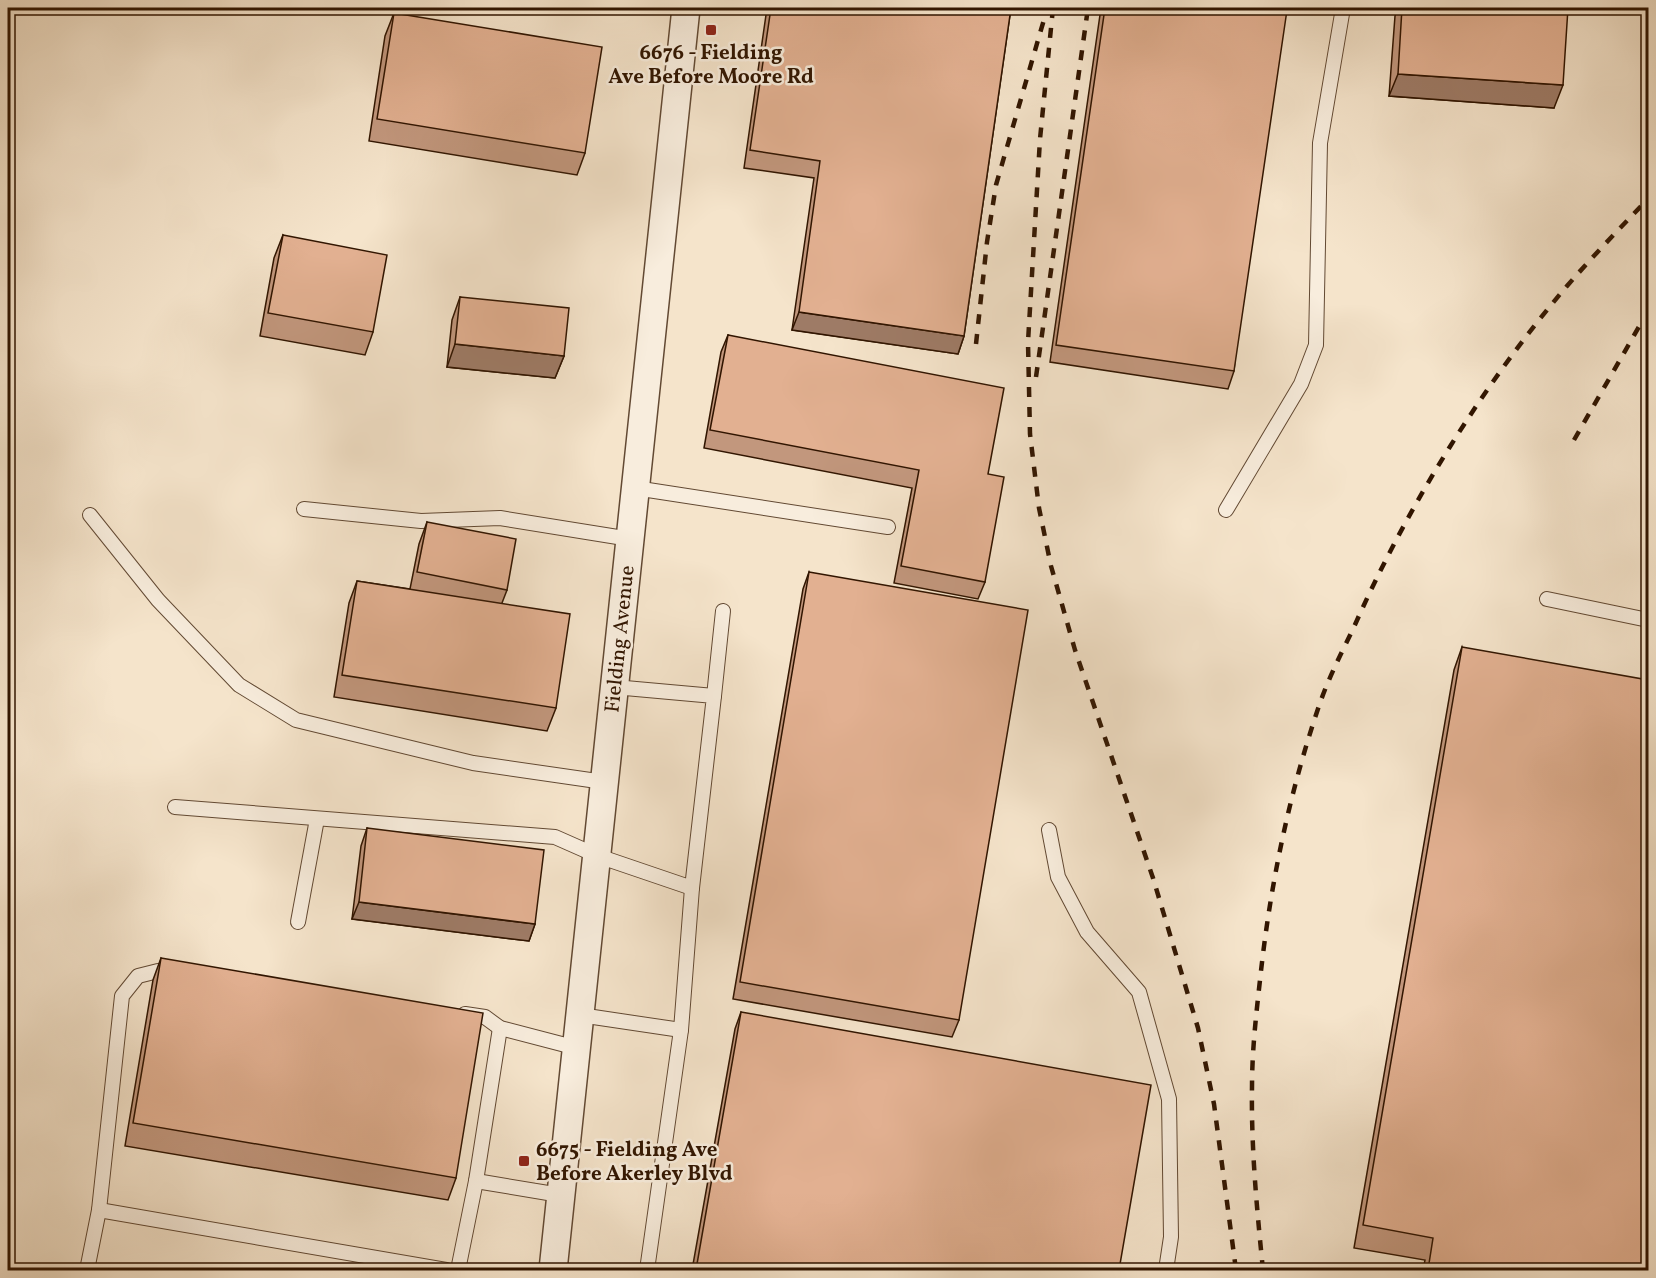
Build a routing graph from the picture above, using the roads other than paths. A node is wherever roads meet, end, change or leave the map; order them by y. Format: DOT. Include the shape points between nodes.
graph roads {
  1 [pos="686,8"];
  2 [pos="1343,8"];
  3 [pos="635,488"];
  4 [pos="304,510"];
  5 [pos="1226,510"];
  6 [pos="90,515"];
  7 [pos="888,527"];
  8 [pos="630,539"];
  9 [pos="1547,599"];
  10 [pos="723,611"];
  11 [pos="1648,620"];
  12 [pos="614,687"];
  13 [pos="714,696"];
  14 [pos="604,782"];
  15 [pos="175,807"];
  16 [pos="317,819"];
  17 [pos="1049,831"];
  18 [pos="598,856"];
  19 [pos="692,888"];
  20 [pos="298,922"];
  21 [pos="191,974"];
  22 [pos="451,1012"];
  23 [pos="580,1015"];
  24 [pos="500,1028"];
  25 [pos="681,1030"];
  26 [pos="577,1048"];
  27 [pos="476,1181"];
  28 [pos="561,1195"];
  29 [pos="99,1210"];
  30 [pos="87,1270"];
  31 [pos="446,1270"];
  32 [pos="458,1270"];
  33 [pos="552,1270"];
  34 [pos="647,1270"];
  35 [pos="1166,1270"];
  1 -- 3 [label="street, Fielding Avenue"];
  2 -- 5 [label="lane" via="1320,143 1316,345 1301,384"];
  3 -- 7 [label="lane"];
  3 -- 8 [label="street, Fielding Avenue"];
  4 -- 8 [label="lane" via="422,522 500,518"];
  6 -- 14 [label="lane" via="158,600 239,685 296,720 473,763"];
  8 -- 12 [label="street, Fielding Avenue"];
  9 -- 11 [label="lane"];
  10 -- 13 [label="lane"];
  12 -- 13 [label="lane"];
  12 -- 14 [label="street, Fielding Avenue"];
  13 -- 19 [label="lane"];
  14 -- 18 [label="street, Fielding Avenue"];
  15 -- 16 [label="lane"];
  16 -- 18 [label="lane" via="555,837"];
  16 -- 20 [label="lane"];
  17 -- 35 [label="lane" via="1058,877 1087,932 1139,992 1169,1099 1171,1237"];
  18 -- 19 [label="lane"];
  18 -- 23 [label="street, Fielding Avenue"];
  19 -- 25 [label="lane"];
  21 -- 29 [label="lane" via="158,971 138,976 122,996"];
  22 -- 24 [label="lane" via="485,1017"];
  23 -- 25 [label="lane"];
  23 -- 26 [label="street, Fielding Avenue"];
  24 -- 26 [label="lane"];
  24 -- 27 [label="lane"];
  25 -- 34 [label="lane"];
  26 -- 28 [label="street, Fielding Avenue"];
  27 -- 28 [label="lane"];
  27 -- 32 [label="lane"];
  28 -- 33 [label="street, Fielding Avenue"];
  29 -- 30 [label="lane"];
  29 -- 31 [label="lane"];
}
